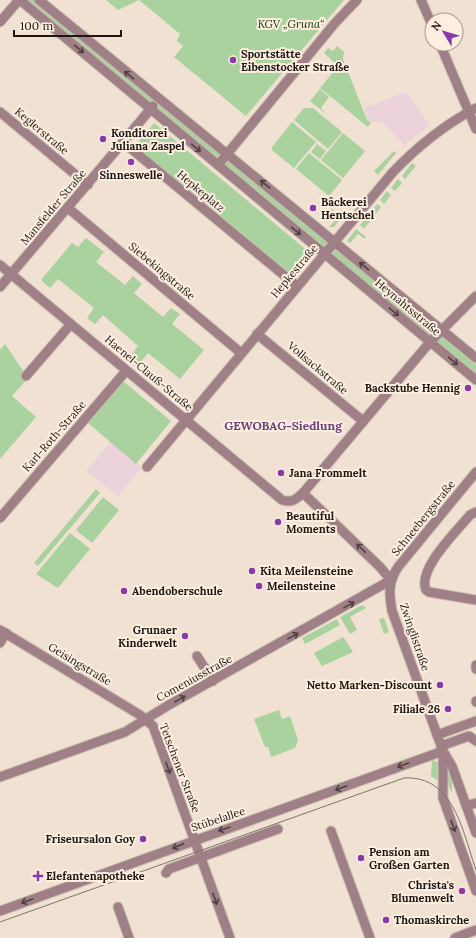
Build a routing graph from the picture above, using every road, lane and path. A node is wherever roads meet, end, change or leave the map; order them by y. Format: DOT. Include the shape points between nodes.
graph roads {
  1 [pos="20,0"];
  2 [pos="39,0"];
  3 [pos="357,0"];
  4 [pos="421,0"];
  5 [pos="426,12"];
  6 [pos="0,22"];
  7 [pos="444,52"];
  8 [pos="159,99"];
  9 [pos="150,110"];
  10 [pos="472,110"];
  11 [pos="0,112"];
  12 [pos="476,129"];
  13 [pos="123,142"];
  14 [pos="228,153"];
  15 [pos="218,165"];
  16 [pos="88,185"];
  17 [pos="68,208"];
  18 [pos="334,242"];
  19 [pos="324,254"];
  20 [pos="0,265"];
  21 [pos="11,275"];
  22 [pos="297,286"];
  23 [pos="0,287"];
  24 [pos="476,296"];
  25 [pos="71,324"];
  26 [pos="440,330"];
  27 [pos="257,334"];
  28 [pos="430,342"];
  29 [pos="241,353"];
  30 [pos="476,358"];
  31 [pos="126,371"];
  32 [pos="26,376"];
  33 [pos="476,380"];
  34 [pos="186,420"];
  35 [pos="363,421"];
  36 [pos="147,467"];
  37 [pos="476,472"];
  38 [pos="302,493"];
  39 [pos="476,512"];
  40 [pos="0,518"];
  41 [pos="390,580"];
  42 [pos="476,600"];
  43 [pos="3,632"];
  44 [pos="0,643"];
  45 [pos="197,656"];
  46 [pos="476,665"];
  47 [pos="476,669"];
  48 [pos="213,681"];
  49 [pos="147,720"];
  50 [pos="476,721"];
  51 [pos="460,727"];
  52 [pos="438,735"];
  53 [pos="472,739"];
  54 [pos="442,748"];
  55 [pos="0,777"];
  56 [pos="476,803"];
  57 [pos="466,806"];
  58 [pos="278,829"];
  59 [pos="331,831"];
  60 [pos="476,833"];
  61 [pos="193,840"];
  62 [pos="200,858"];
  63 [pos="166,873"];
  64 [pos="476,891"];
  65 [pos="118,908"];
  66 [pos="0,911"];
  67 [pos="476,930"];
  68 [pos="129,938"];
  69 [pos="230,938"];
  70 [pos="370,938"];
  71 [pos="455,938"];
  1 -- 6 [label="street"];
  1 -- 9 [label="street, one-way"];
  8 -- 2 [label="street, one-way"];
  3 -- 14 [label="street"];
  4 -- 5 [label="street"];
  7 -- 10 [label="street"];
  8 -- 9 [label="street"];
  8 -- 14 [label="street"];
  9 -- 13 [label="street"];
  9 -- 15 [label="street, one-way"];
  10 -- 12 [label="street"];
  10 -- 18 [label="street, Hepkestraße" via="441,128 413,151"];
  11 -- 16 [label="street, Keglerstraße"];
  13 -- 16 [label="street, Mansfelder Straße"];
  13 -- 22 [label="street, Hepkeplatz"];
  14 -- 15 [label="street"];
  18 -- 14 [label="street, one-way"];
  15 -- 19 [label="street, one-way"];
  16 -- 17 [label="street, Mansfelder Straße"];
  17 -- 21 [label="street, Mansfelder Straße"];
  17 -- 29 [label="street, Siebekingstraße"];
  18 -- 19 [label="street, Hepkestraße"];
  26 -- 18 [label="street, Heynahtsstraße, one-way"];
  19 -- 22 [label="street, Hepkestraße"];
  19 -- 28 [label="street, Heynahtsstraße, one-way"];
  20 -- 21 [label="street, Haenel-Clauß-Straße"];
  21 -- 23 [label="street, Mansfelder Straße"];
  21 -- 25 [label="street, Haenel-Clauß-Straße"];
  22 -- 27 [label="street, Hepkestraße"];
  24 -- 26 [label="street"];
  25 -- 31 [label="street, Haenel-Clauß-Straße"];
  25 -- 32 [label="street"];
  26 -- 28 [label="street"];
  26 -- 30 [label="street, Heynahtsstraße"];
  27 -- 29 [label="street, Hepkestraße"];
  27 -- 35 [label="street, Vollsackstraße"];
  28 -- 33 [label="street, Heynahtsstraße, one-way"];
  28 -- 35 [label="street"];
  29 -- 34 [label="street, Hepkestraße"];
  31 -- 34 [label="street, Haenel-Clauß-Straße"];
  31 -- 40 [label="street, Karl-Roth-Straße"];
  34 -- 36 [label="street, Hepkestraße"];
  34 -- 38 [label="street, Haenel-Clauß-Straße" via="282,500 290,502"];
  35 -- 38 [label="street"];
  37 -- 41 [label="street, Schneebergstraße"];
  41 -- 38 [label="street, one-way" via="380,567"];
  39 -- 42 [label="street" via="470,515 430,564 425,588 429,592"];
  48 -- 41 [label="street, Comeniusstraße, one-way"];
  41 -- 52 [label="street, Zwinglistraße" via="392,611"];
  43 -- 44 [label="street"];
  43 -- 49 [label="street, Geisingstraße"];
  45 -- 48 [label="street"];
  46 -- 47 [label="street"];
  49 -- 48 [label="street, Comeniusstraße, one-way"];
  49 -- 55 [label="street, Comeniusstraße" via="125,732"];
  49 -- 61 [label="street, Tetschener Straße, one-way" via="152,726"];
  50 -- 51 [label="street"];
  51 -- 52 [label="street"];
  51 -- 53 [label="street"];
  52 -- 54 [label="street, Zwinglistraße"];
  53 -- 54 [label="street, Stübelallee"];
  54 -- 57 [label="street, Zwinglistraße" via="452,766"];
  54 -- 61 [label="street, Stübelallee, one-way" via="256,819"];
  54 -- 64 [label="street, Zwinglistraße, one-way" via="443,798"];
  56 -- 57 [label="street"];
  57 -- 60 [label="street, Zwinglistraße"];
  58 -- 62 [label="street"];
  59 -- 70 [label="street"];
  61 -- 62 [label="street, Tetschener Straße"];
  61 -- 66 [label="street, Stübelallee, one-way"];
  62 -- 63 [label="street" via="169,869"];
  62 -- 69 [label="street, Tetschener Straße, one-way"];
  65 -- 68 [label="street"];
  67 -- 71 [label="street"];
}
